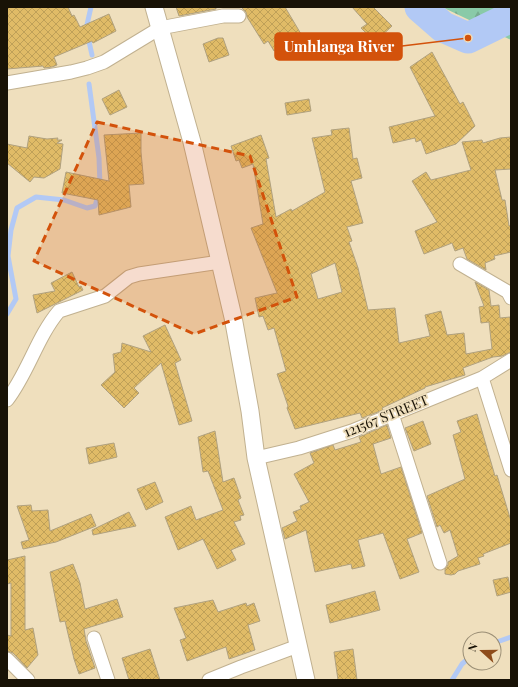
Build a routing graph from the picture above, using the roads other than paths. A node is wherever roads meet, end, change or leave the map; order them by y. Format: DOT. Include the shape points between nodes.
graph roads {
  1 [pos="154,7"];
  2 [pos="239,16"];
  3 [pos="160,28"];
  4 [pos="7,83"];
  5 [pos="220,262"];
  6 [pos="460,264"];
  7 [pos="511,298"];
  8 [pos="511,360"];
  9 [pos="482,378"];
  10 [pos="7,400"];
  11 [pos="392,414"];
  12 [pos="256,458"];
  13 [pos="511,470"];
  14 [pos="440,563"];
  15 [pos="94,638"];
  16 [pos="298,646"];
  17 [pos="7,659"];
  18 [pos="28,680"];
  19 [pos="108,680"];
  20 [pos="209,680"];
  21 [pos="306,680"];
  1 -- 3 [label="street"];
  2 -- 3 [label="street" via="223,16"];
  3 -- 4 [label="street" via="104,62 71,72"];
  3 -- 5 [label="street" via="192,142"];
  5 -- 10 [label="street" via="139,274 129,278 105,296 60,311"];
  5 -- 12 [label="street" via="233,317"];
  6 -- 7 [label="street" via="508,292"];
  8 -- 9 [label="street, 121567 STREET"];
  9 -- 11 [label="street, 121567 STREET"];
  9 -- 13 [label="street"];
  11 -- 12 [label="street, 121567 STREET" via="352,432"];
  11 -- 14 [label="street"];
  12 -- 16 [label="street"];
  15 -- 19 [label="street"];
  16 -- 20 [label="street"];
  16 -- 21 [label="street"];
  17 -- 18 [label="street"];
}
